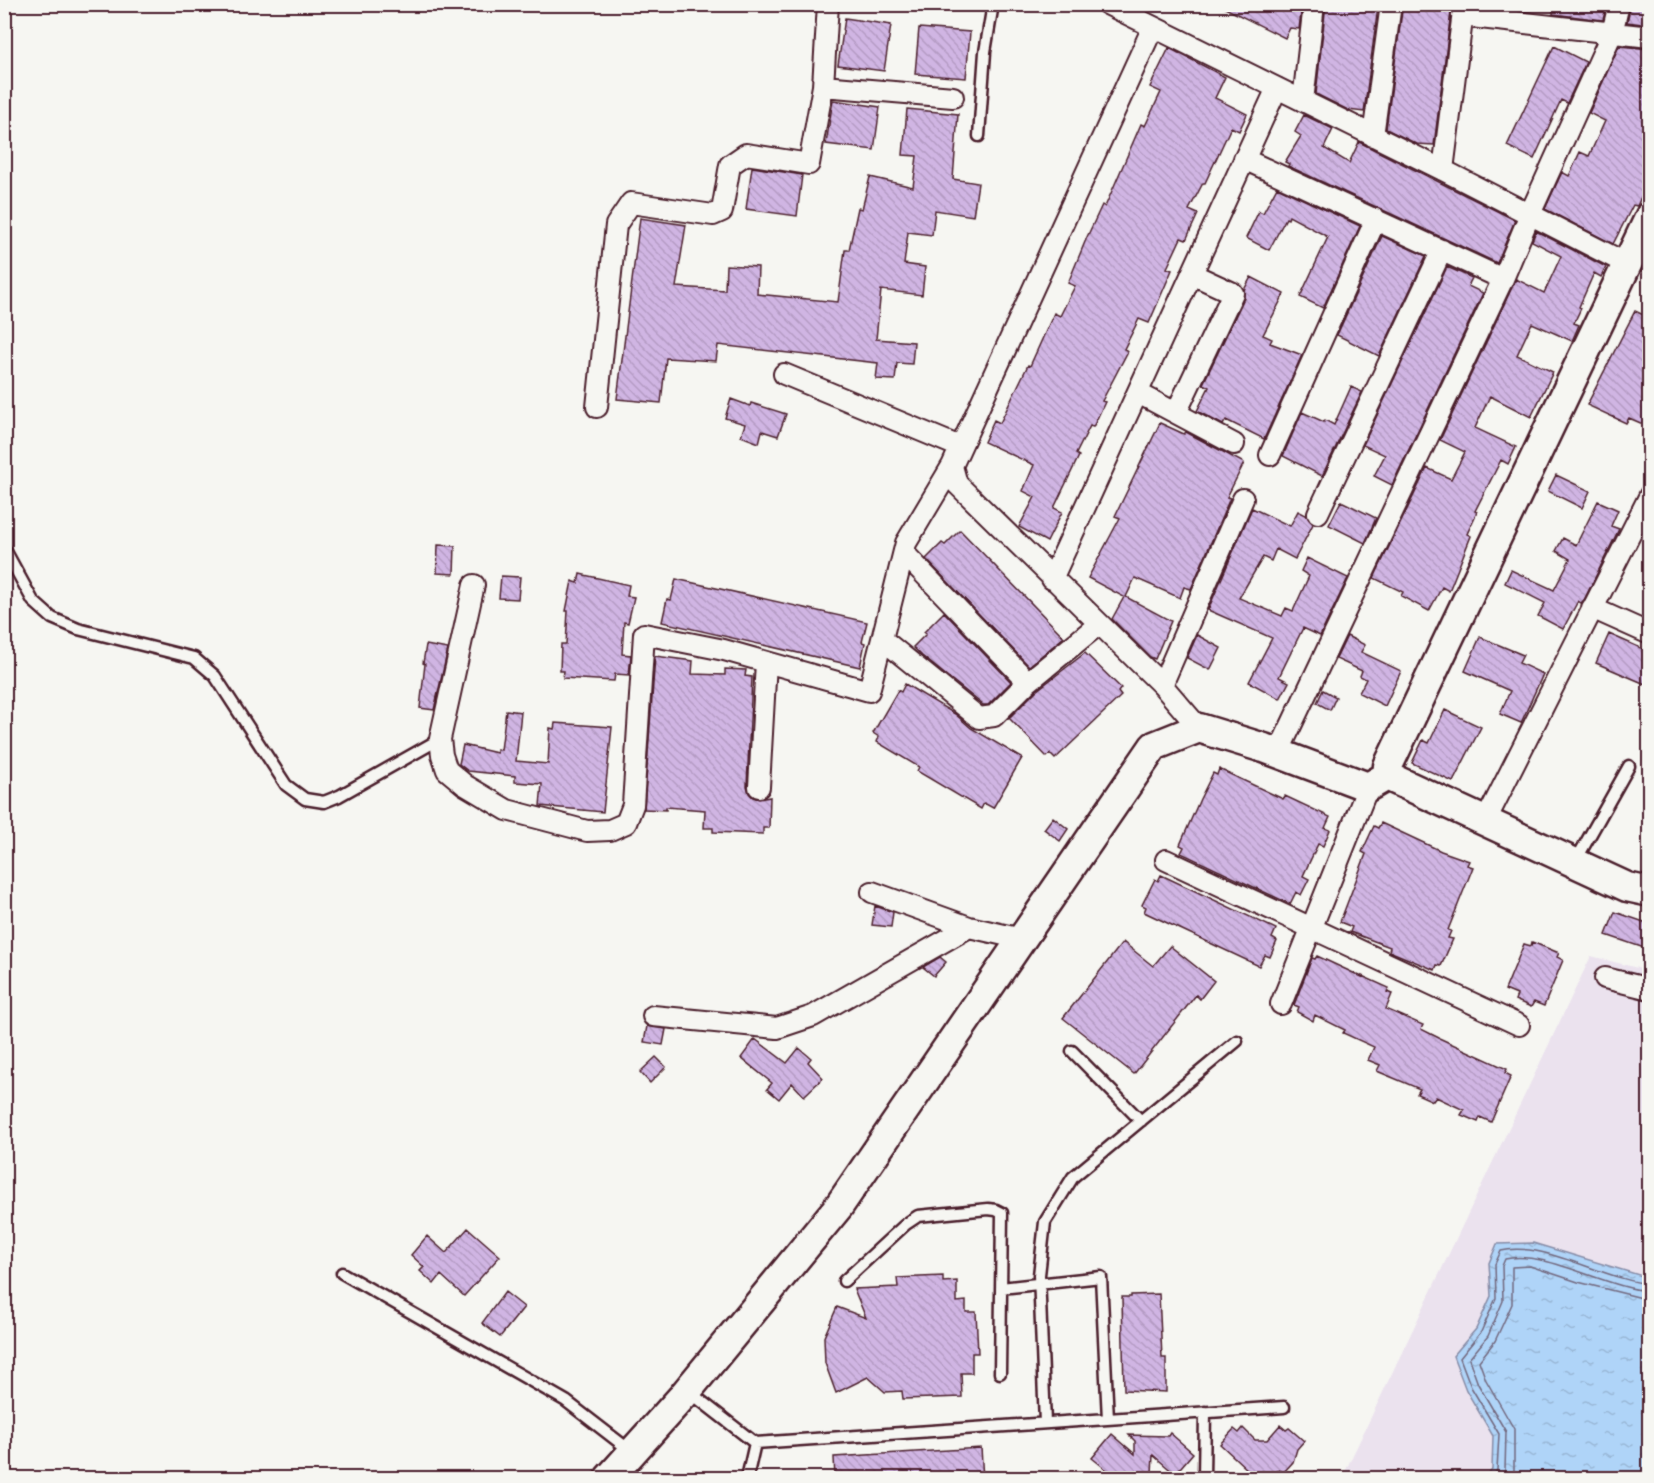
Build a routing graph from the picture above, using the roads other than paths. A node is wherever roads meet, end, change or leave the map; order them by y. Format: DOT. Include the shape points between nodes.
graph roads {
  1 [pos="828,4"];
  2 [pos="993,4"];
  3 [pos="1107,4"];
  4 [pos="1314,4"];
  5 [pos="1391,4"];
  6 [pos="1618,4"];
  7 [pos="1463,10"];
  8 [pos="1153,27"];
  9 [pos="1612,33"];
  10 [pos="1650,37"];
  11 [pos="823,86"];
  12 [pos="1276,88"];
  13 [pos="953,97"];
  14 [pos="1303,101"];
  15 [pos="979,136"];
  16 [pos="1373,136"];
  17 [pos="1244,159"];
  18 [pos="1443,170"];
  19 [pos="1530,214"];
  20 [pos="1650,216"];
  21 [pos="1376,219"];
  22 [pos="1442,250"];
  23 [pos="1627,264"];
  24 [pos="1192,274"];
  25 [pos="1503,279"];
  26 [pos="784,374"];
  27 [pos="1138,393"];
  28 [pos="597,407"];
  29 [pos="1176,413"];
  30 [pos="1234,444"];
  31 [pos="960,447"];
  32 [pos="1270,455"];
  33 [pos="951,466"];
  34 [pos="1650,495"];
  35 [pos="1243,499"];
  36 [pos="1318,513"];
  37 [pos="1642,526"];
  38 [pos="4,548"];
  39 [pos="903,554"];
  40 [pos="1052,579"];
  41 [pos="474,585"];
  42 [pos="1592,608"];
  43 [pos="1099,624"];
  44 [pos="1650,634"];
  45 [pos="882,639"];
  46 [pos="766,662"];
  47 [pos="1028,682"];
  48 [pos="1162,685"];
  49 [pos="1199,728"];
  50 [pos="440,739"];
  51 [pos="1278,753"];
  52 [pos="1629,766"];
  53 [pos="1377,782"];
  54 [pos="759,787"];
  55 [pos="1486,820"];
  56 [pos="1166,860"];
  57 [pos="1575,862"];
  58 [pos="872,892"];
  59 [pos="1650,892"];
  60 [pos="969,927"];
  61 [pos="1312,929"];
  62 [pos="1022,939"];
  63 [pos="1605,978"];
  64 [pos="1650,989"];
  65 [pos="1281,1004"];
  66 [pos="653,1016"];
  67 [pos="1519,1025"];
  68 [pos="1237,1041"];
  69 [pos="1072,1051"];
  70 [pos="1141,1121"];
  71 [pos="342,1273"];
  72 [pos="844,1281"];
  73 [pos="1039,1284"];
  74 [pos="1001,1288"];
  75 [pos="1000,1373"];
  76 [pos="687,1390"];
  77 [pos="1284,1407"];
  78 [pos="1205,1412"];
  79 [pos="1108,1419"];
  80 [pos="1045,1423"];
  81 [pos="755,1443"];
  82 [pos="632,1452"];
  83 [pos="609,1479"];
  84 [pos="747,1479"];
  85 [pos="1204,1479"];
  1 -- 11 [label="street"];
  2 -- 15 [label="lane"];
  3 -- 8 [label="street"];
  4 -- 14 [label="street"];
  5 -- 16 [label="street"];
  6 -- 9 [label="street"];
  7 -- 9 [label="street"];
  7 -- 18 [label="street"];
  8 -- 12 [label="street"];
  8 -- 31 [label="street"];
  9 -- 10 [label="street"];
  9 -- 19 [label="street"];
  11 -- 13 [label="street"];
  11 -- 28 [label="street" via="809,164 746,154 730,165 722,211 713,215 631,203 616,225"];
  12 -- 14 [label="street"];
  12 -- 17 [label="street"];
  14 -- 16 [label="street"];
  16 -- 18 [label="street"];
  17 -- 21 [label="street"];
  17 -- 24 [label="street"];
  18 -- 19 [label="street"];
  19 -- 23 [label="street"];
  19 -- 25 [label="street"];
  20 -- 23 [label="street"];
  21 -- 22 [label="street"];
  21 -- 32 [label="street"];
  22 -- 25 [label="street"];
  22 -- 36 [label="street"];
  23 -- 53 [label="street"];
  24 -- 27 [label="street"];
  24 -- 29 [label="street" via="1233,293"];
  25 -- 51 [label="street"];
  26 -- 31 [label="street"];
  27 -- 29 [label="street"];
  27 -- 40 [label="street"];
  29 -- 30 [label="street"];
  31 -- 33 [label="street"];
  33 -- 39 [label="street"];
  33 -- 40 [label="street" via="957,484"];
  34 -- 37 [label="street"];
  35 -- 48 [label="street"];
  37 -- 42 [label="street"];
  38 -- 50 [label="lane" via="33,602 52,618 78,629 194,658 215,676 286,785 305,799 324,802 339,796"];
  39 -- 45 [label="street"];
  39 -- 47 [label="street"];
  40 -- 43 [label="street"];
  41 -- 50 [label="street"];
  42 -- 44 [label="street"];
  42 -- 55 [label="street"];
  43 -- 47 [label="street"];
  43 -- 48 [label="street"];
  45 -- 46 [label="street" via="868,691"];
  45 -- 47 [label="street" via="979,718 994,717"];
  46 -- 50 [label="street" via="644,634 633,805 626,823 610,830 587,831 507,810 447,770"];
  46 -- 54 [label="street"];
  48 -- 49 [label="street"];
  49 -- 51 [label="street"];
  49 -- 62 [label="street" via="1154,746"];
  51 -- 53 [label="street"];
  52 -- 57 [label="lane"];
  53 -- 55 [label="street"];
  53 -- 61 [label="street"];
  55 -- 57 [label="street"];
  56 -- 61 [label="street"];
  57 -- 59 [label="street"];
  58 -- 60 [label="street"];
  60 -- 62 [label="street"];
  60 -- 66 [label="street" via="813,1016 777,1028"];
  61 -- 65 [label="street"];
  61 -- 67 [label="street"];
  62 -- 76 [label="street" via="839,1206"];
  63 -- 64 [label="street"];
  68 -- 70 [label="lane"];
  69 -- 70 [label="lane"];
  70 -- 73 [label="lane" via="1073,1177 1045,1222"];
  71 -- 82 [label="lane" via="566,1401"];
  72 -- 74 [label="lane" via="918,1216 988,1209 1002,1213"];
  73 -- 74 [label="lane"];
  73 -- 79 [label="lane" via="1101,1277"];
  73 -- 80 [label="lane"];
  74 -- 75 [label="lane"];
  76 -- 81 [label="lane"];
  76 -- 82 [label="street"];
  77 -- 78 [label="lane"];
  78 -- 79 [label="lane"];
  78 -- 85 [label="lane"];
  79 -- 80 [label="lane"];
  80 -- 81 [label="lane"];
  81 -- 84 [label="lane"];
  82 -- 83 [label="street"];
}
